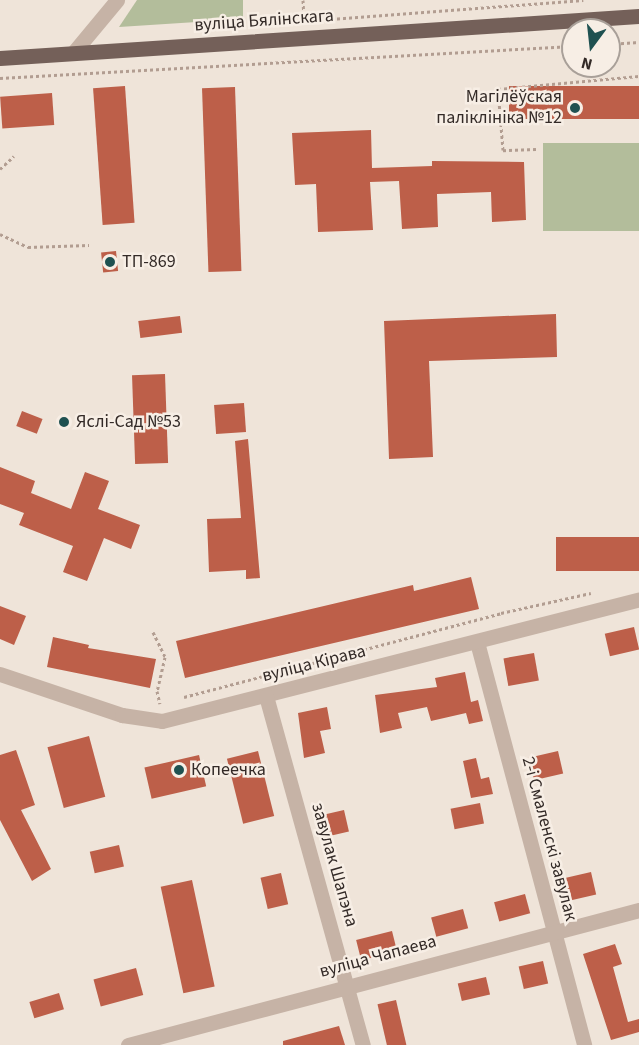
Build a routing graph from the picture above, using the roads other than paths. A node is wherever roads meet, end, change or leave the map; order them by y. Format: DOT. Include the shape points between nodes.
graph roads {
  1 [pos="117,0"];
  2 [pos="639,16"];
  3 [pos="73,53"];
  4 [pos="0,58"];
  5 [pos="639,599"];
  6 [pos="477,642"];
  7 [pos="0,674"];
  8 [pos="266,696"];
  9 [pos="639,910"];
  10 [pos="554,932"];
  11 [pos="348,985"];
  12 [pos="180,1038"];
  13 [pos="128,1045"];
  14 [pos="363,1045"];
  15 [pos="584,1045"];
  1 -- 3 [label="street"];
  2 -- 3 [label="main road, вуліца Бялінскага"];
  3 -- 4 [label="main road, вуліца Бялінскага"];
  5 -- 6 [label="street, вуліца Кірава"];
  6 -- 8 [label="street, вуліца Кірава"];
  6 -- 10 [label="street, 2-і Смаленскі завулак"];
  7 -- 8 [label="street, вуліца Кірава" via="146,722"];
  8 -- 11 [label="street, завулак Шапэна"];
  9 -- 10 [label="street, вуліца Чапаева"];
  10 -- 11 [label="street, вуліца Чапаева"];
  10 -- 15 [label="street, 2-і Смаленскі завулак"];
  11 -- 12 [label="street, вуліца Чапаева"];
  11 -- 14 [label="street, завулак Шапэна"];
  12 -- 13 [label="street, вуліца Чапаева"];
}
